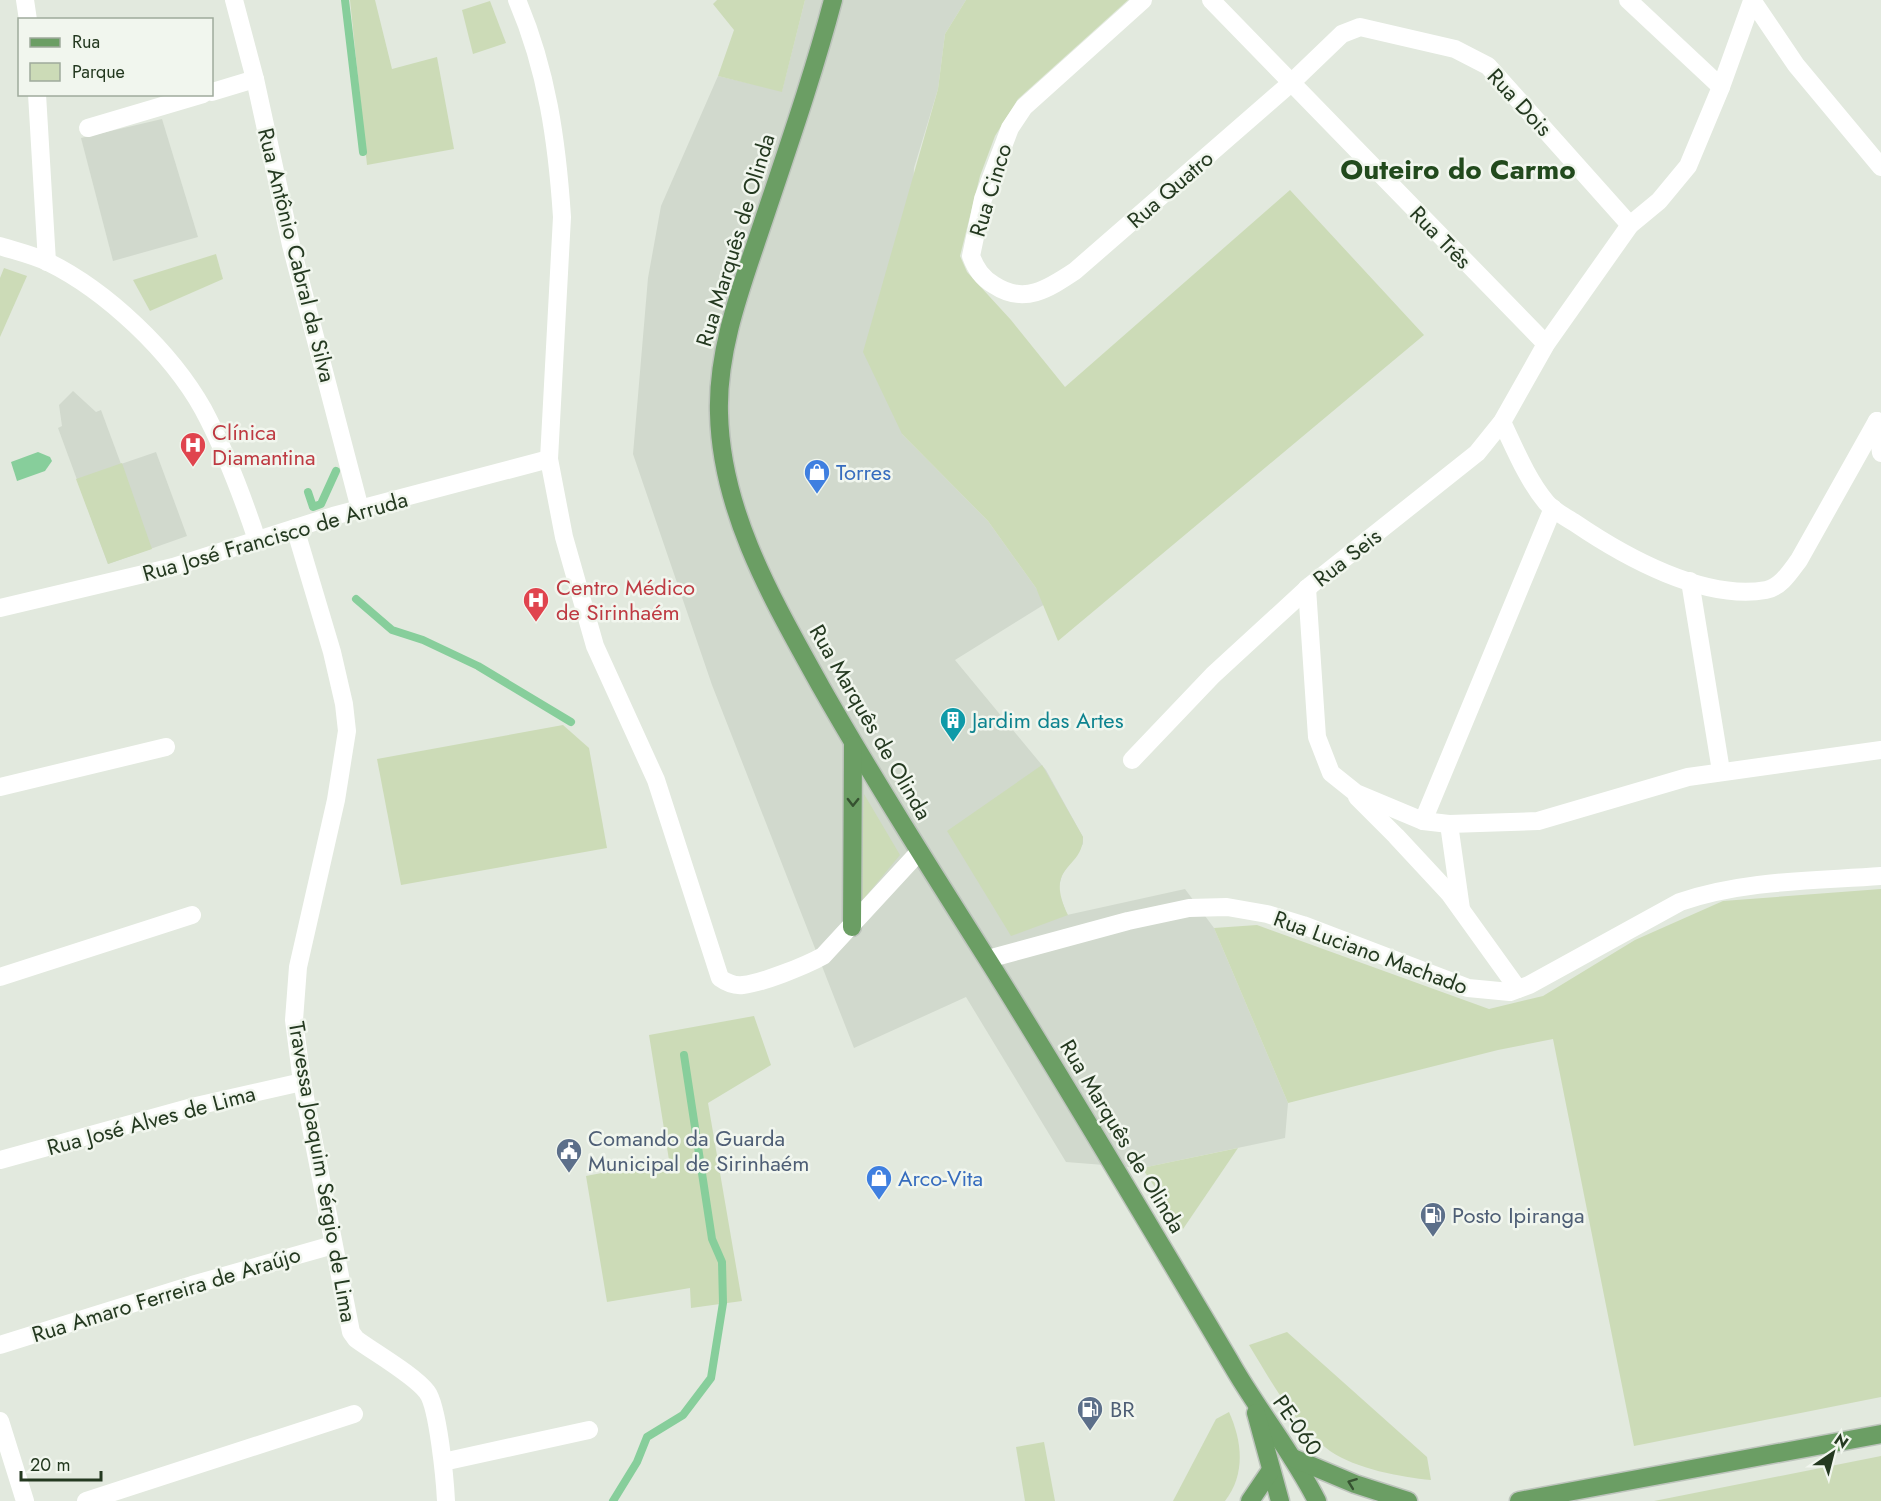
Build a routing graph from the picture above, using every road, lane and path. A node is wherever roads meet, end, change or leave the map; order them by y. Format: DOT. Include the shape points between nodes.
graph roads {
  1 [pos="26,0"];
  2 [pos="234,0"];
  3 [pos="517,0"];
  4 [pos="833,0"];
  5 [pos="1143,0"];
  6 [pos="1211,0"];
  7 [pos="1628,0"];
  8 [pos="1752,0"];
  9 [pos="28,18"];
  10 [pos="255,79"];
  11 [pos="1291,83"];
  12 [pos="1722,87"];
  13 [pos="213,92"];
  14 [pos="37,96"];
  15 [pos="196,96"];
  16 [pos="88,128"];
  17 [pos="1881,167"];
  18 [pos="1630,225"];
  19 [pos="0,246"];
  20 [pos="47,262"];
  21 [pos="1046,290"];
  22 [pos="1546,344"];
  23 [pos="1502,422"];
  24 [pos="1879,422"];
  25 [pos="1881,453"];
  26 [pos="549,459"];
  27 [pos="1553,508"];
  28 [pos="360,509"];
  29 [pos="303,526"];
  30 [pos="257,540"];
  31 [pos="1690,581"];
  32 [pos="1307,588"];
  33 [pos="0,609"];
  34 [pos="853,744"];
  35 [pos="166,747"];
  36 [pos="1881,750"];
  37 [pos="1132,760"];
  38 [pos="1721,771"];
  39 [pos="1342,783"];
  40 [pos="0,787"];
  41 [pos="1423,820"];
  42 [pos="1449,824"];
  43 [pos="919,852"];
  44 [pos="1881,876"];
  45 [pos="1461,911"];
  46 [pos="192,915"];
  47 [pos="852,927"];
  48 [pos="988,959"];
  49 [pos="0,977"];
  50 [pos="1518,989"];
  51 [pos="302,1082"];
  52 [pos="0,1160"];
  53 [pos="333,1245"];
  54 [pos="0,1345"];
  55 [pos="1253,1402"];
  56 [pos="354,1414"];
  57 [pos="0,1421"];
  58 [pos="589,1430"];
  59 [pos="1881,1434"];
  60 [pos="1293,1458"];
  61 [pos="443,1462"];
  62 [pos="1271,1470"];
  63 [pos="25,1501"];
  64 [pos="86,1501"];
  65 [pos="446,1501"];
  66 [pos="1250,1501"];
  67 [pos="1280,1501"];
  68 [pos="1317,1501"];
  69 [pos="1408,1501"];
  70 [pos="1519,1501"];
  1 -- 9 [label="street"];
  2 -- 10 [label="street, Rua Antônio Cabral da Silva"];
  3 -- 26 [label="street" via="552,113 559,177 561,217"];
  4 -- 34 [label="main road, Rua Marquês de Olinda" via="812,78 743,282 719,377 719,417 731,493 761,576"];
  5 -- 21 [label="street, Rua Cinco" via="1024,107 1000,148 983,199 971,256 984,279 1003,291 1023,296"];
  6 -- 11 [label="street, Rua Três"];
  7 -- 12 [label="street"];
  8 -- 12 [label="street"];
  8 -- 17 [label="street" via="1796,65"];
  10 -- 13 [label="street"];
  10 -- 28 [label="street, Rua Antônio Cabral da Silva" via="291,245"];
  11 -- 18 [label="street, Rua Dois" via="1342,34 1360,27 1455,49 1500,76"];
  11 -- 21 [label="street, Rua Quatro" via="1075,271"];
  11 -- 22 [label="street, Rua Três"];
  12 -- 18 [label="street" via="1688,166 1659,201"];
  14 -- 20 [label="street"];
  15 -- 16 [label="street"];
  18 -- 22 [label="street, Rua Seis"];
  19 -- 20 [label="street"];
  20 -- 30 [label="street" via="106,300 167,358 202,408 238,484"];
  22 -- 23 [label="street, Rua Seis"];
  23 -- 27 [label="street" via="1522,465"];
  23 -- 32 [label="street, Rua Seis" via="1477,453"];
  24 -- 25 [label="street"];
  24 -- 31 [label="street" via="1783,581 1767,590 1733,590"];
  26 -- 28 [label="street, Rua José Francisco de Arruda"];
  26 -- 47 [label="street" via="564,537 595,646 656,780 720,978 743,985 810,963 823,956"];
  27 -- 31 [label="street" via="1601,541 1670,577"];
  27 -- 41 [label="street"];
  28 -- 29 [label="street, Rua José Francisco de Arruda"];
  29 -- 30 [label="street, Rua José Francisco de Arruda"];
  29 -- 51 [label="street, Travessa Joaquim Sérgio de Lima" via="347,731 294,996"];
  30 -- 33 [label="street, Rua José Francisco de Arruda" via="173,567"];
  31 -- 38 [label="street"];
  32 -- 37 [label="street, Rua Seis" via="1213,675"];
  32 -- 39 [label="street" via="1317,737 1331,773"];
  34 -- 43 [label="main road, Rua Marquês de Olinda"];
  34 -- 47 [label="main road, one-way"];
  35 -- 40 [label="street"];
  36 -- 38 [label="street"];
  38 -- 42 [label="street" via="1539,821"];
  39 -- 41 [label="street" via="1356,793"];
  39 -- 45 [label="street" via="1396,836"];
  41 -- 42 [label="street"];
  42 -- 45 [label="street"];
  43 -- 47 [label="street"];
  43 -- 48 [label="main road, Rua Marquês de Olinda"];
  44 -- 50 [label="street, Rua Luciano Machado" via="1706,893 1680,902"];
  45 -- 50 [label="street"];
  46 -- 49 [label="street"];
  48 -- 50 [label="street, Rua Luciano Machado" via="1148,916 1189,908 1227,908 1304,925 1468,988 1496,992"];
  48 -- 55 [label="main road, Rua Marquês de Olinda"];
  51 -- 52 [label="street, Rua José Alves de Lima" via="196,1106"];
  51 -- 53 [label="street, Travessa Joaquim Sérgio de Lima"];
  53 -- 54 [label="street, Rua Amaro Ferreira de Araújo"];
  53 -- 61 [label="street, Travessa Joaquim Sérgio de Lima" via="351,1332 429,1394"];
  55 -- 60 [label="main road, PE-060 / PE-060"];
  55 -- 62 [label="main road, PE-060 / PE-060"];
  56 -- 64 [label="street"];
  57 -- 63 [label="street"];
  58 -- 61 [label="street"];
  59 -- 70 [label="main road"];
  60 -- 68 [label="main road, PE-060 / PE-060"];
  69 -- 60 [label="main road, one-way"];
  61 -- 65 [label="street, Travessa Joaquim Sérgio de Lima"];
  62 -- 66 [label="main road"];
  62 -- 67 [label="main road, PE-060 / PE-060"];
}
